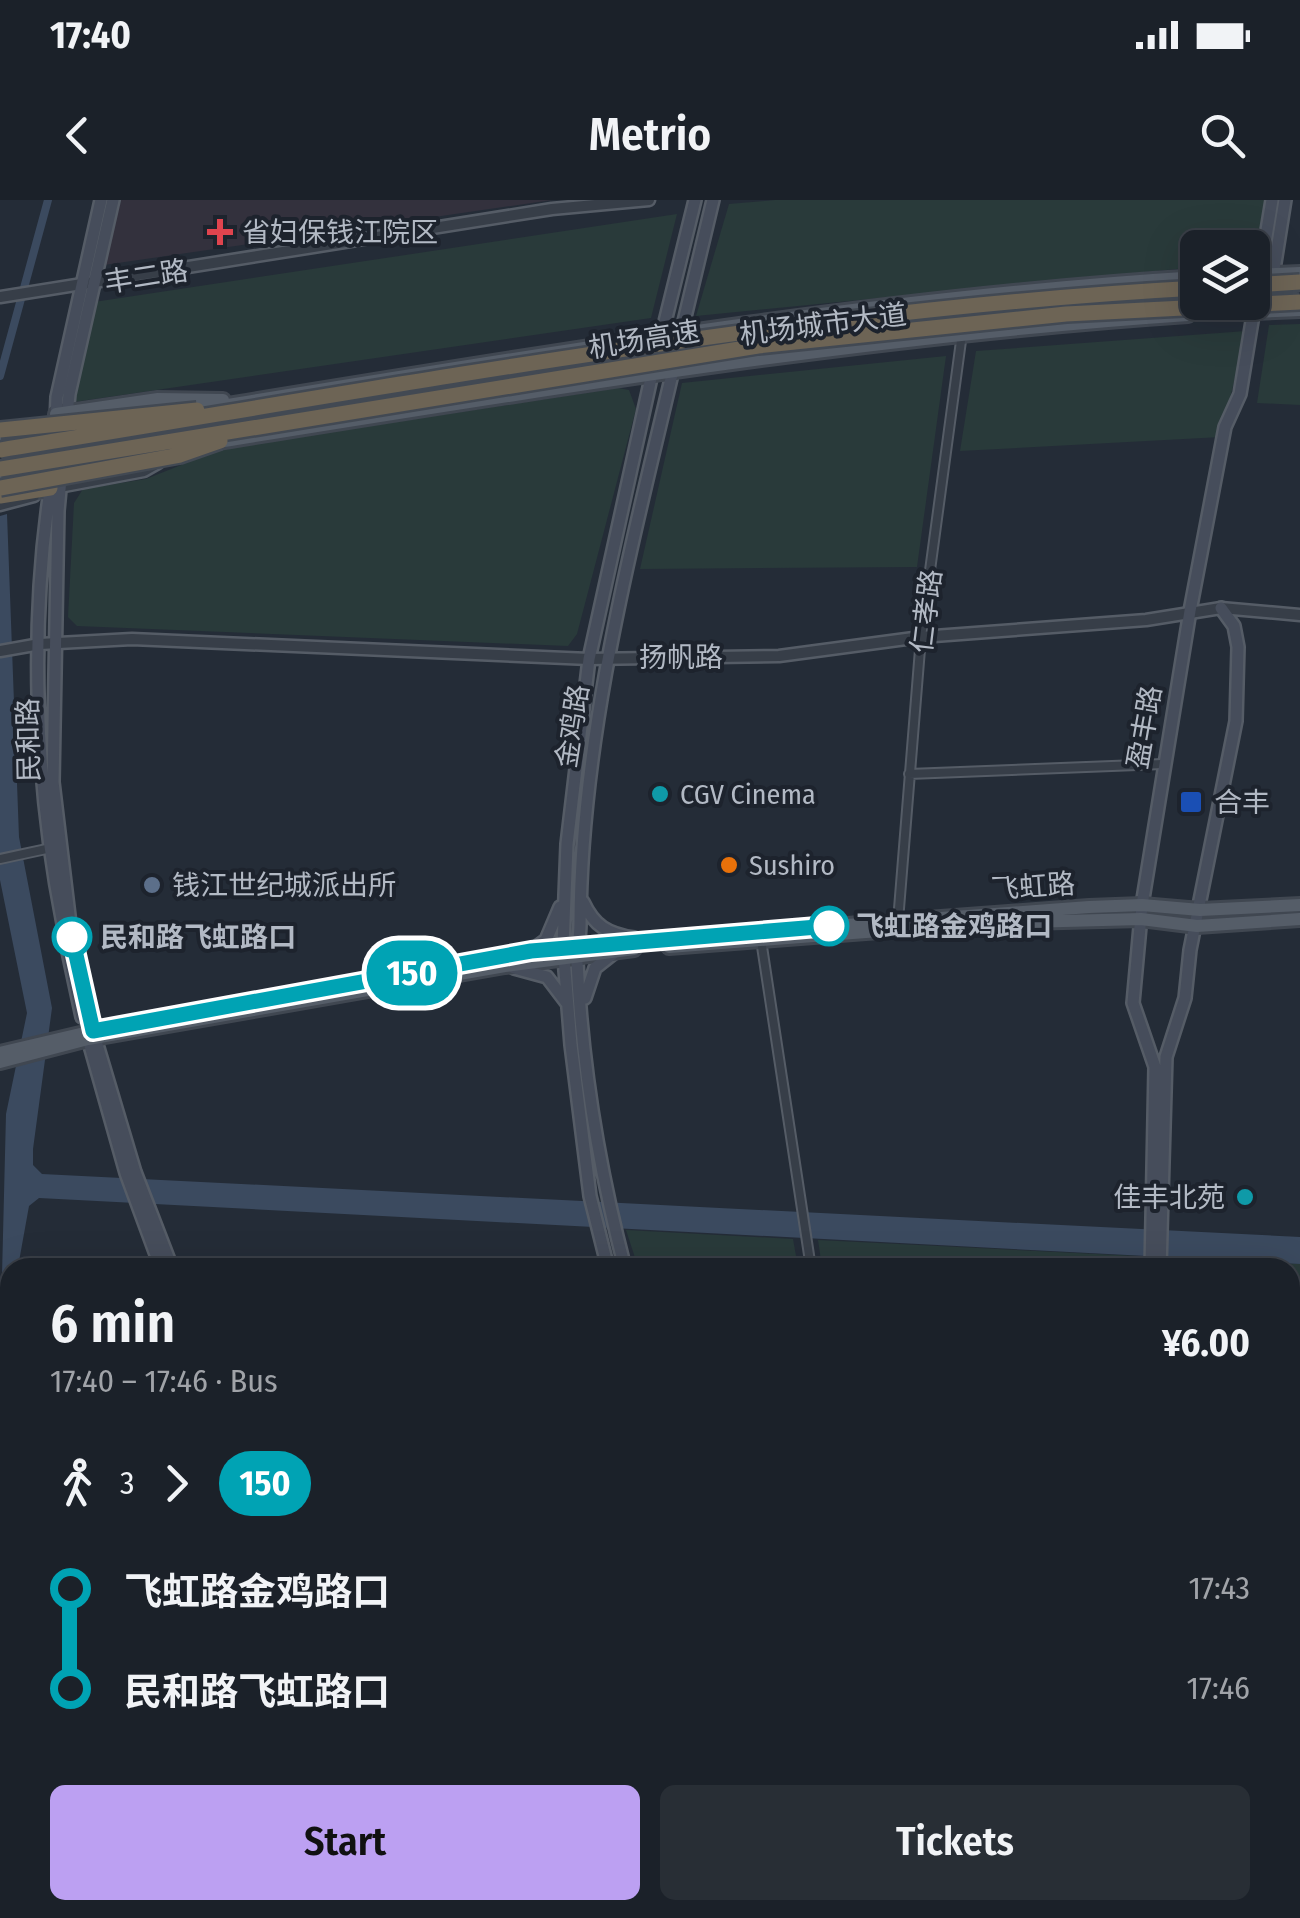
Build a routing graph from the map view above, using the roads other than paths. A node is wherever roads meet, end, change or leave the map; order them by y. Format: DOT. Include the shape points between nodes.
graph roads {
  1 [pos="101,200"];
  2 [pos="113,200"];
  3 [pos="649,200"];
  4 [pos="695,200"];
  5 [pos="713,200"];
  6 [pos="1272,200"];
  7 [pos="1286,200"];
  8 [pos="1267,230"];
  9 [pos="1270,246"];
  10 [pos="1300,273"];
  11 [pos="1270,276"];
  12 [pos="1270,278"];
  13 [pos="1180,279"];
  14 [pos="1300,282"];
  15 [pos="84,287"];
  16 [pos="1180,289"];
  17 [pos="968,294"];
  18 [pos="1,297"];
  19 [pos="1300,302"];
  20 [pos="1300,310"];
  21 [pos="1270,312"];
  22 [pos="1180,318"];
  23 [pos="1259,320"];
  24 [pos="682,330"];
  25 [pos="662,334"];
  26 [pos="963,334"];
  27 [pos="673,368"];
  28 [pos="652,372"];
  29 [pos="253,405"];
  30 [pos="62,413"];
  31 [pos="256,428"];
  32 [pos="0,430"];
  33 [pos="61,431"];
  34 [pos="0,439"];
  35 [pos="185,448"];
  36 [pos="0,450"];
  37 [pos="0,469"];
  38 [pos="58,469"];
  39 [pos="0,477"];
  40 [pos="56,488"];
  41 [pos="8,495"];
  42 [pos="0,505"];
  43 [pos="1221,608"];
  44 [pos="1190,611"];
  45 [pos="1300,615"];
  46 [pos="921,637"];
  47 [pos="55,643"];
  48 [pos="40,644"];
  49 [pos="0,651"];
  50 [pos="608,658"];
  51 [pos="589,659"];
  52 [pos="1163,764"];
  53 [pos="909,774"];
  54 [pos="51,848"];
  55 [pos="0,859"];
  56 [pos="565,889"];
  57 [pos="580,894"];
  58 [pos="1300,905"];
  59 [pos="1200,910"];
  60 [pos="1142,912"];
  61 [pos="1300,919"];
  62 [pos="898,924"];
  63 [pos="1196,926"];
  64 [pos="648,940"];
  65 [pos="761,940"];
  66 [pos="619,950"];
  67 [pos="531,951"];
  68 [pos="571,951"];
  69 [pos="505,966"];
  70 [pos="570,1012"];
  71 [pos="583,1022"];
  72 [pos="92,1036"];
  73 [pos="0,1053"];
  74 [pos="16,1053"];
  75 [pos="0,1062"];
  76 [pos="157,1258"];
  77 [pos="168,1258"];
  78 [pos="605,1258"];
  79 [pos="623,1258"];
  80 [pos="810,1258"];
  81 [pos="1152,1258"];
  82 [pos="1160,1258"];
  1 -- 15 [label="main road, 民和路"];
  2 -- 15 [label="main road, 民和路"];
  3 -- 15 [label="street, 丰二路"];
  4 -- 25 [label="main road, 金鸡路"];
  5 -- 24 [label="main road, 金鸡路"];
  6 -- 8 [label="main road, 盈丰路"];
  7 -- 9 [label="main road, 盈丰路"];
  10 -- 11 [label="main road"];
  12 -- 14 [label="highway, bridge"];
  13 -- 17 [label="main road, 机场城市大道"];
  15 -- 18 [label="street, 丰二路"];
  15 -- 30 [label="main road, 民和路"];
  16 -- 29 [label="highway, 机场高速, bridge" via="906,309"];
  17 -- 24 [label="main road, 机场城市大道"];
  17 -- 26 [label="street, 仁孝路"];
  19 -- 31 [label="highway, 机场高速, bridge" via="1066,314 758,346"];
  20 -- 21 [label="main road, 机场城市大道"];
  22 -- 26 [label="main road, 机场城市大道"];
  23 -- 44 [label="main road, 盈丰路" via="1224,427"];
  24 -- 25 [label="main road, 机场城市大道"];
  24 -- 27 [label="main road, 金鸡路"];
  25 -- 28 [label="main road, 金鸡路"];
  25 -- 29 [label="main road, 机场城市大道"];
  26 -- 27 [label="main road, 机场城市大道"];
  26 -- 46 [label="street, 仁孝路"];
  27 -- 28 [label="main road, 机场城市大道"];
  27 -- 50 [label="main road, 金鸡路"];
  28 -- 35 [label="main road, 机场城市大道"];
  28 -- 51 [label="main road, 金鸡路"];
  29 -- 30 [label="main road" via="158,399"];
  29 -- 32 [label="highway, bridge"];
  29 -- 33 [label="main road, 机场城市大道"];
  29 -- 36 [label="highway, 机场高速, bridge"];
  30 -- 33 [label="main road, 民和路"];
  31 -- 37 [label="highway, 机场高速, bridge"];
  31 -- 41 [label="highway, bridge" via="180,455"];
  33 -- 34 [label="main road, 机场城市大道"];
  33 -- 38 [label="main road, 民和路"];
  35 -- 38 [label="main road, 机场城市大道"];
  35 -- 40 [label="street" via="144,472"];
  38 -- 39 [label="main road, 机场城市大道"];
  38 -- 40 [label="main road, 民和路"];
  40 -- 41 [label="highway"];
  40 -- 47 [label="main road, 民和路"];
  40 -- 48 [label="main road, 民和路"];
  41 -- 42 [label="street"];
  43 -- 44 [label="street, 扬帆路"];
  43 -- 45 [label="street, 扬帆路"];
  43 -- 59 [label="main road" via="1238,647 1236,722"];
  44 -- 46 [label="street, 扬帆路"];
  44 -- 52 [label="main road, 盈丰路"];
  46 -- 50 [label="street, 扬帆路" via="779,656"];
  46 -- 53 [label="street, 仁孝路"];
  47 -- 48 [label="street, 扬帆路"];
  47 -- 51 [label="street, 扬帆路" via="215,642"];
  47 -- 72 [label="main road, 民和路" via="53,782"];
  48 -- 49 [label="street, 扬帆路"];
  48 -- 54 [label="main road, 民和路"];
  50 -- 51 [label="street, 扬帆路"];
  50 -- 57 [label="main road, 金鸡路"];
  51 -- 56 [label="main road, 金鸡路"];
  52 -- 53 [label="street"];
  52 -- 60 [label="main road, 盈丰路"];
  53 -- 62 [label="street, 仁孝路"];
  54 -- 55 [label="street"];
  54 -- 72 [label="main road, 民和路"];
  56 -- 67 [label="main road" via="552,931"];
  56 -- 68 [label="main road, 金鸡路"];
  57 -- 64 [label="main road" via="606,931"];
  57 -- 68 [label="main road, 金鸡路"];
  58 -- 59 [label="main road, 飞虹路"];
  59 -- 60 [label="main road, 飞虹路"];
  59 -- 63 [label="main road"];
  60 -- 62 [label="main road, 飞虹路"];
  60 -- 63 [label="main road, 飞虹路"];
  60 -- 81 [label="main road, 盈丰路" via="1133,1003 1154,1067"];
  61 -- 63 [label="main road, 飞虹路"];
  62 -- 64 [label="main road, 飞虹路"];
  62 -- 65 [label="main road, 飞虹路"];
  63 -- 82 [label="main road" via="1185,998 1166,1058"];
  64 -- 68 [label="main road, 飞虹路"];
  65 -- 66 [label="main road, 飞虹路"];
  65 -- 80 [label="street"];
  66 -- 68 [label="main road, 飞虹路"];
  66 -- 71 [label="main road" via="590,978"];
  67 -- 68 [label="main road, 飞虹路"];
  67 -- 72 [label="main road, 飞虹路"];
  68 -- 69 [label="main road, 飞虹路"];
  68 -- 70 [label="main road, 金鸡路"];
  68 -- 71 [label="main road, 金鸡路"];
  69 -- 70 [label="main road" via="546,977 564,994"];
  69 -- 72 [label="main road, 飞虹路"];
  70 -- 78 [label="main road, 金鸡路" via="590,1196"];
  71 -- 79 [label="main road, 金鸡路" via="607,1195"];
  72 -- 74 [label="main road, 飞虹路"];
  72 -- 76 [label="main road, 民和路" via="126,1173"];
  72 -- 77 [label="main road, 民和路"];
  73 -- 74 [label="main road, 飞虹路"];
  74 -- 75 [label="main road, 飞虹路"];
}
